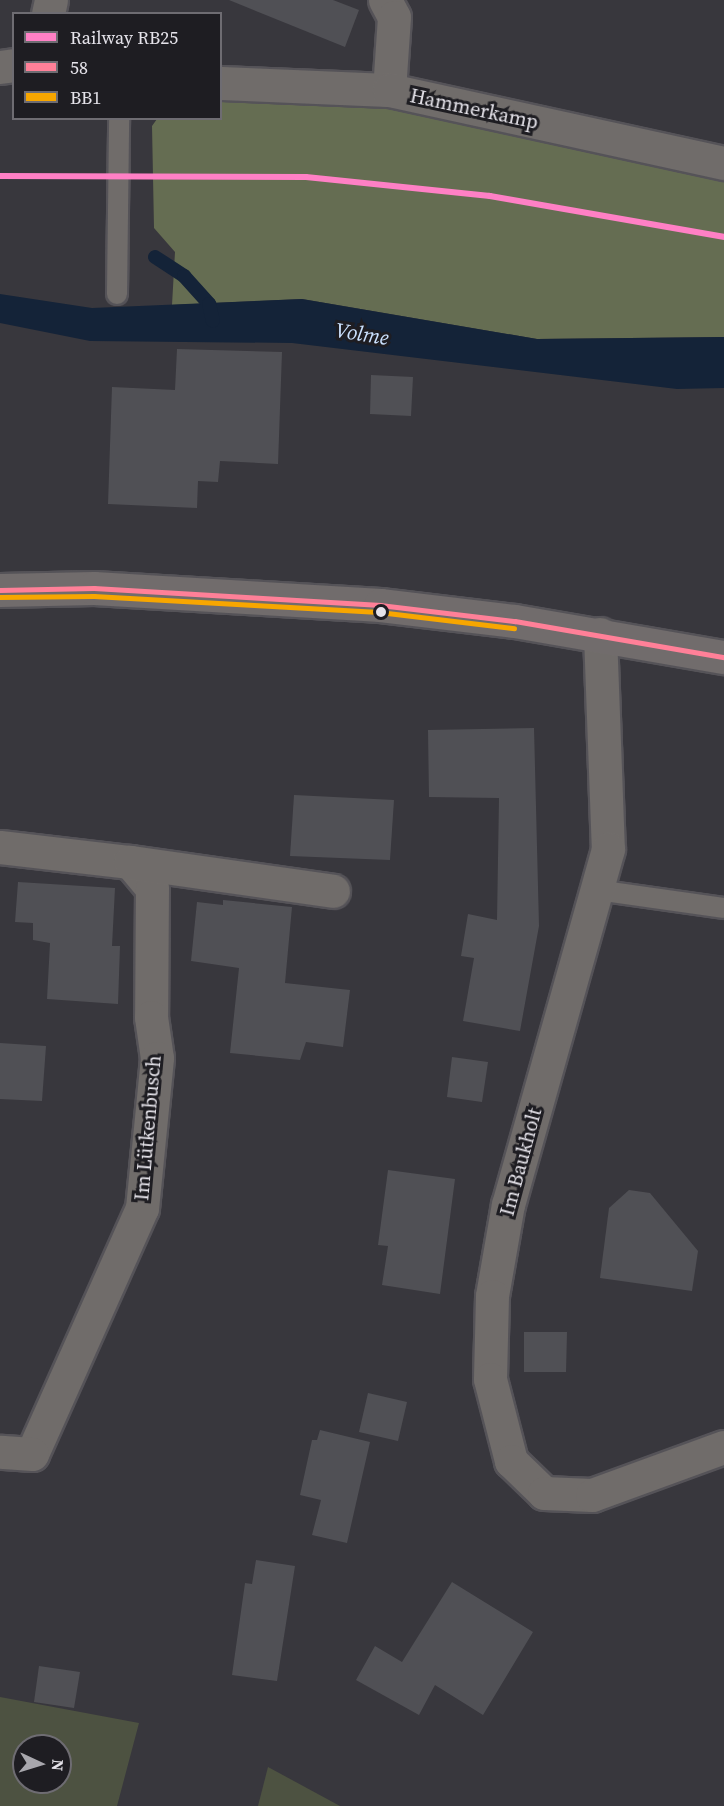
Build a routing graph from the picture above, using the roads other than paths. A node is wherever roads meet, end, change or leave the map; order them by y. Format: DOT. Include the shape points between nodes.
graph roads {
  1 [pos="385,0"];
  2 [pos="222,82"];
  3 [pos="389,90"];
  4 [pos="119,120"];
  5 [pos="724,163"];
  6 [pos="117,294"];
  7 [pos="0,590"];
  8 [pos="600,634"];
  9 [pos="724,657"];
  10 [pos="0,847"];
  11 [pos="130,862"];
  12 [pos="597,890"];
  13 [pos="333,891"];
  14 [pos="724,908"];
  15 [pos="724,1447"];
  16 [pos="0,1452"];
  1 -- 3 [label="street" via="394,17"];
  2 -- 3 [label="street, Hammerkamp"];
  3 -- 5 [label="street, Hammerkamp"];
  4 -- 6 [label="lane"];
  7 -- 8 [label="main road" via="94,588 380,605"];
  8 -- 9 [label="main road"];
  8 -- 12 [label="street, Im Baukholt" via="608,849"];
  10 -- 11 [label="street"];
  11 -- 13 [label="street"];
  11 -- 16 [label="street, Im Lütkenbusch" via="152,888 151,1017 157,1058 142,1208 32,1454"];
  12 -- 14 [label="lane"];
  12 -- 15 [label="street, Im Baukholt" via="507,1204 492,1296 490,1379 511,1461 544,1493 592,1495"];
}
